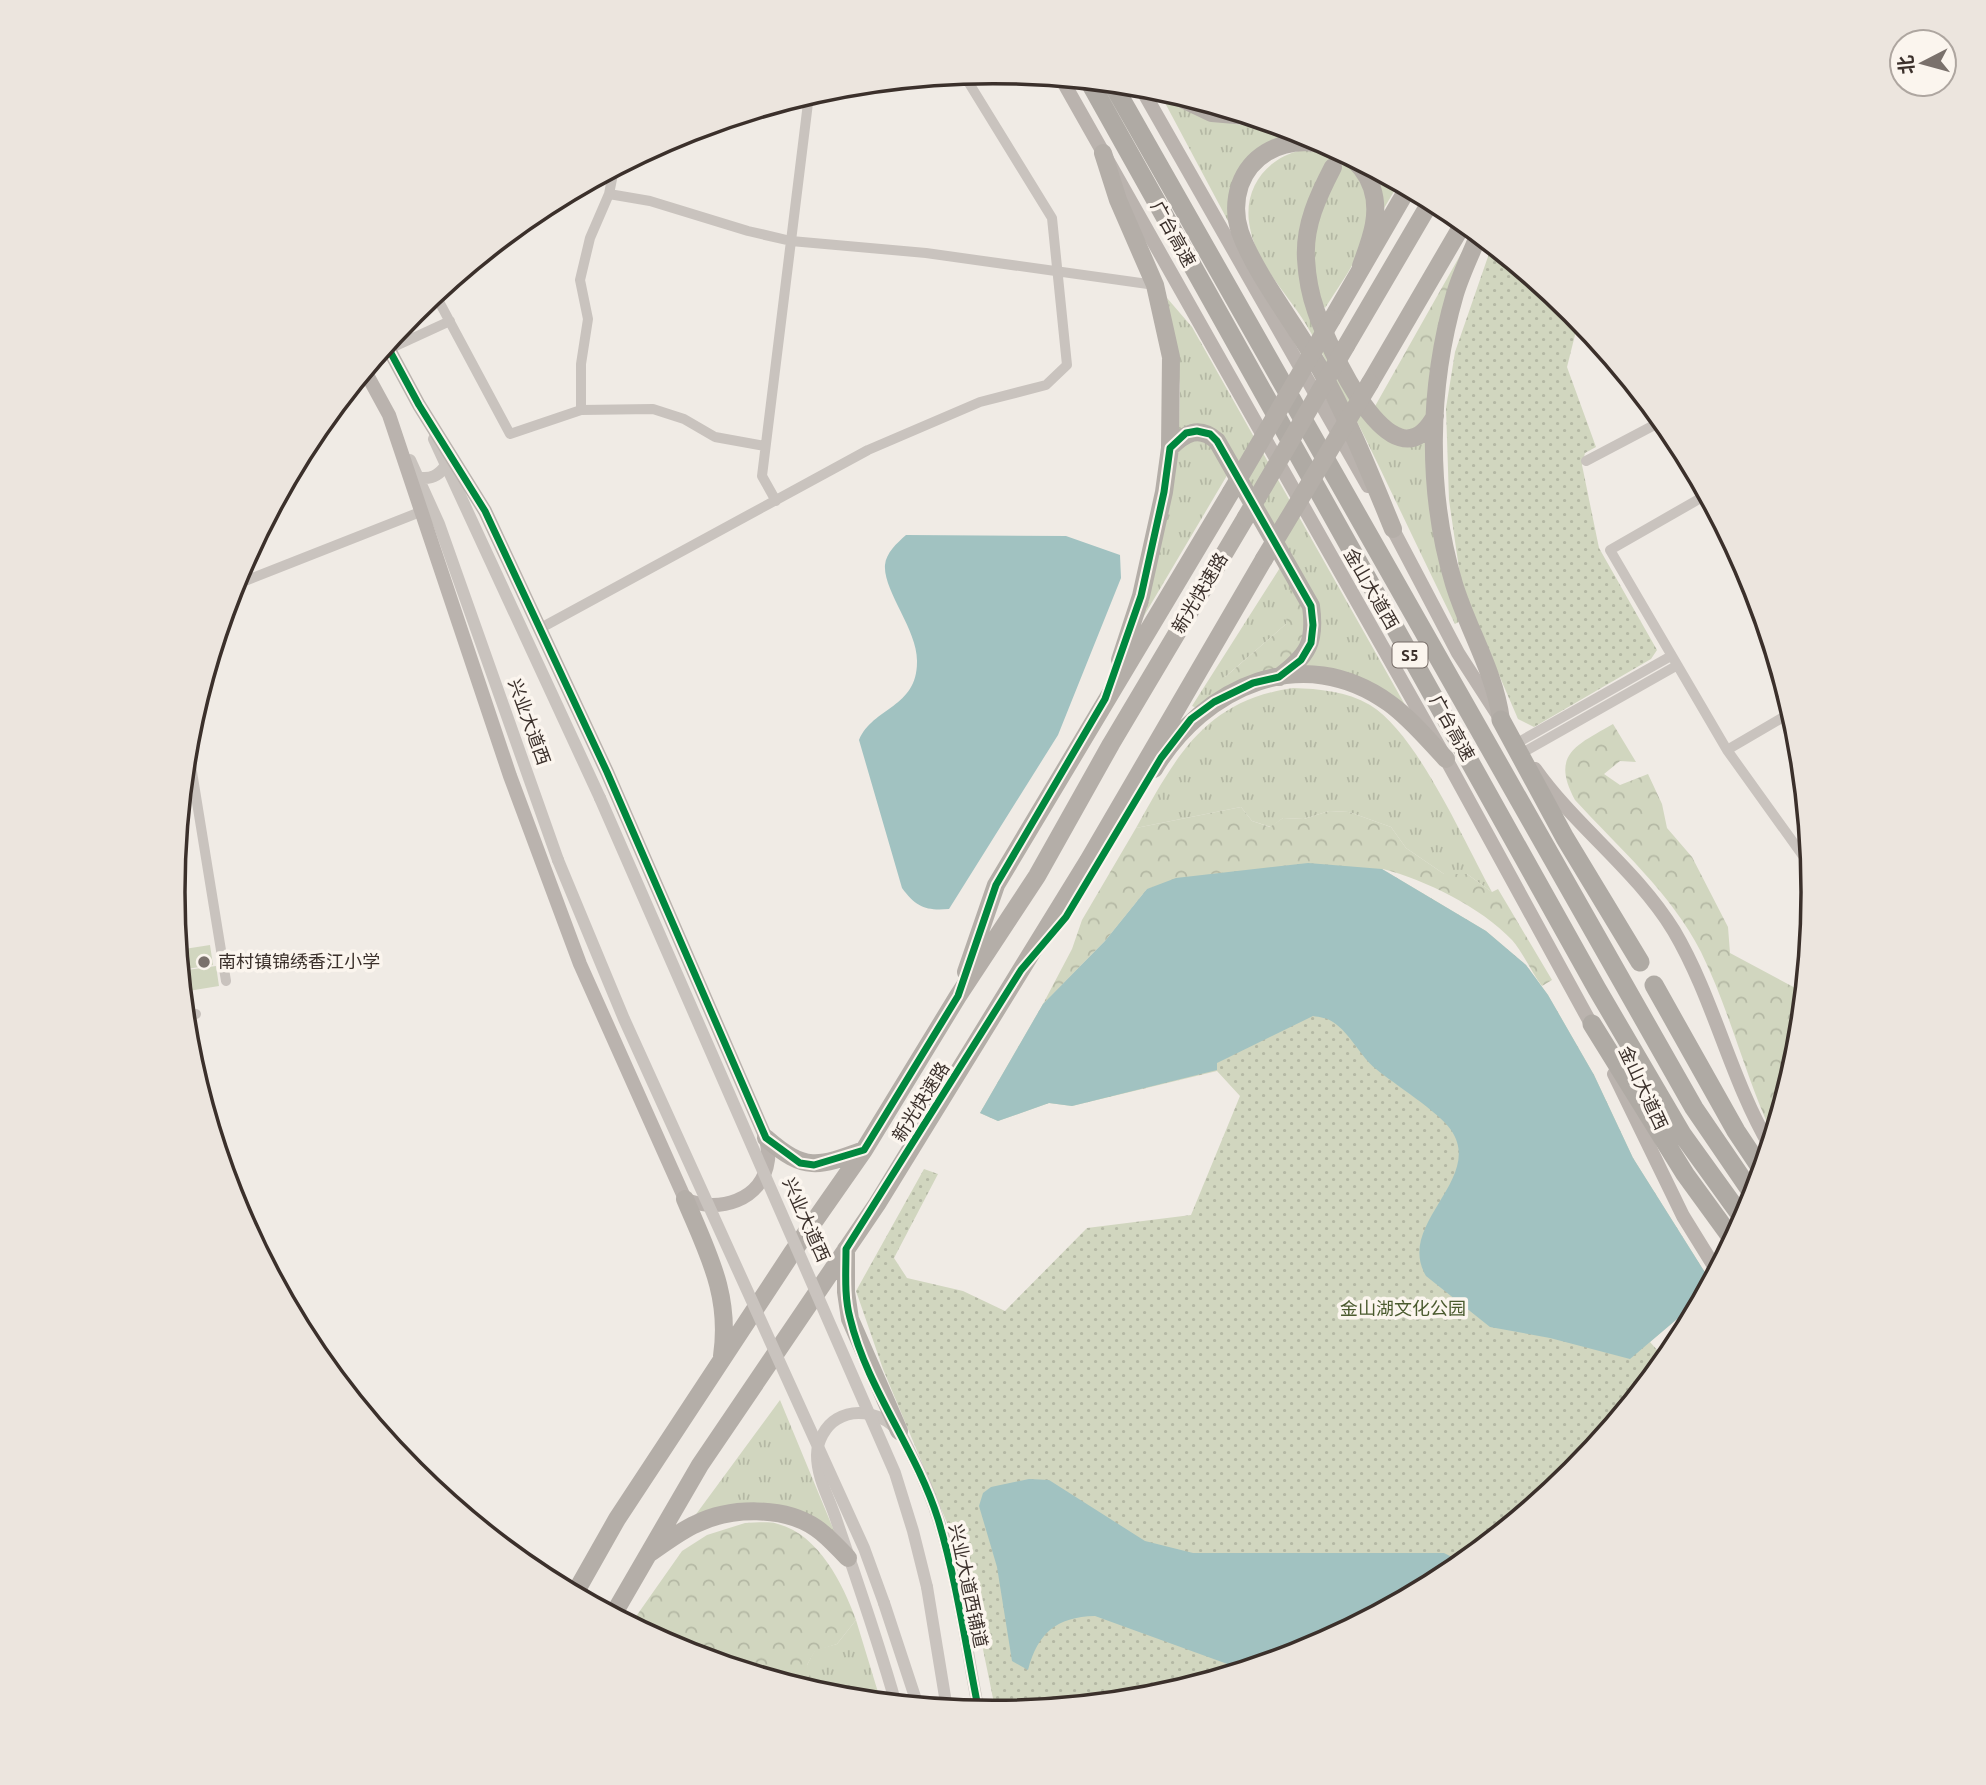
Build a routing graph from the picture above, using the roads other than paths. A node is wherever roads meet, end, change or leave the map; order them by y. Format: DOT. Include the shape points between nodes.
graph roads {
  1 [pos="970,85"];
  2 [pos="1067,88"];
  3 [pos="1094,91"];
  4 [pos="1118,94"];
  5 [pos="1148,99"];
  6 [pos="808,106"];
  7 [pos="1292,142"];
  8 [pos="1103,153"];
  9 [pos="1334,167"];
  10 [pos="1364,174"];
  11 [pos="612,180"];
  12 [pos="609,194"];
  13 [pos="1403,196"];
  14 [pos="1426,210"];
  15 [pos="1458,232"];
  16 [pos="791,241"];
  17 [pos="1475,244"];
  18 [pos="1361,266"];
  19 [pos="1057,271"];
  20 [pos="1155,285"];
  21 [pos="440,303"];
  22 [pos="450,321"];
  23 [pos="402,341"];
  24 [pos="390,353"];
  25 [pos="369,379"];
  26 [pos="419,405"];
  27 [pos="581,410"];
  28 [pos="389,415"];
  29 [pos="1435,416"];
  30 [pos="1653,426"];
  31 [pos="765,446"];
  32 [pos="1170,448"];
  33 [pos="1586,461"];
  34 [pos="446,465"];
  35 [pos="417,477"];
  36 [pos="1699,499"];
  37 [pos="776,500"];
  38 [pos="420,512"];
  39 [pos="1393,529"];
  40 [pos="247,580"];
  41 [pos="540,629"];
  42 [pos="1673,661"];
  43 [pos="1279,677"];
  44 [pos="1105,699"];
  45 [pos="1782,718"];
  46 [pos="1501,720"];
  47 [pos="1520,748"];
  48 [pos="1727,750"];
  49 [pos="1446,759"];
  50 [pos="193,777"];
  51 [pos="1800,852"];
  52 [pos="1640,962"];
  53 [pos="1021,970"];
  54 [pos="226,981"];
  55 [pos="1654,985"];
  56 [pos="958,996"];
  57 [pos="1592,1024"];
  58 [pos="1764,1135"];
  59 [pos="766,1138"];
  60 [pos="864,1150"];
  61 [pos="1756,1161"];
  62 [pos="1747,1185"];
  63 [pos="685,1199"];
  64 [pos="1737,1210"];
  65 [pos="1727,1231"];
  66 [pos="846,1249"];
  67 [pos="1712,1262"];
  68 [pos="721,1363"];
  69 [pos="899,1431"];
  70 [pos="647,1554"];
  71 [pos="848,1558"];
  72 [pos="579,1587"];
  73 [pos="617,1608"];
  74 [pos="892,1694"];
  75 [pos="915,1697"];
  76 [pos="945,1699"];
  77 [pos="977,1700"];
  1 -- 19 [label="street" via="1052,218"];
  2 -- 8 [label="main road, 金山大道西"];
  3 -- 64 [label="highway, 广台高速 / S5" via="1597,989 1682,1134"];
  4 -- 62 [label="highway, 广台高速 / S5" via="1687,1096"];
  5 -- 39 [label="main road"];
  6 -- 16 [label="street"];
  7 -- 39 [label="highway" via="1265,152 1248,169 1236,206 1241,234 1344,415"];
  8 -- 20 [label="highway"];
  8 -- 49 [label="main road, 金山大道西"];
  9 -- 29 [label="highway" via="1311,214 1306,257 1309,288 1331,349 1368,412 1393,436 1413,437"];
  10 -- 18 [label="highway" via="1372,188 1375,217"];
  11 -- 12 [label="street"];
  12 -- 16 [label="street"];
  12 -- 27 [label="street" via="590,238 580,280 588,319"];
  13 -- 18 [label="highway"];
  14 -- 56 [label="highway, 新光快速路, bridge" via="1037,876"];
  15 -- 53 [label="highway, 新光快速路, bridge"];
  16 -- 19 [label="street"];
  16 -- 31 [label="street"];
  17 -- 29 [label="highway" via="1449,318 1439,363"];
  18 -- 44 [label="highway, bridge"];
  19 -- 20 [label="street"];
  19 -- 37 [label="street" via="1067,365 1046,385 931,421"];
  20 -- 32 [label="highway" via="1171,357"];
  21 -- 22 [label="street"];
  22 -- 23 [label="street"];
  22 -- 27 [label="street" via="510,434"];
  24 -- 26 [label="main road, 兴业大道西"];
  25 -- 28 [label="main road, 兴业大道西"];
  26 -- 34 [label="street, 兴业大道西"];
  26 -- 41 [label="main road" via="485,510"];
  27 -- 31 [label="street" via="653,409 684,419 715,437"];
  28 -- 35 [label="street, 兴业大道西"];
  28 -- 38 [label="main road"];
  29 -- 46 [label="highway" via="1436,491 1444,547 1461,607 1498,695"];
  30 -- 33 [label="street"];
  31 -- 37 [label="street" via="762,476"];
  32 -- 43 [label="highway" via="1186,433 1197,431 1217,441 1311,606 1311,643 1301,660"];
  32 -- 44 [label="highway" via="1141,596"];
  34 -- 35 [label="street" via="427,479"];
  34 -- 76 [label="street, 兴业大道西, bridge" via="600,798 895,1473 927,1587"];
  35 -- 75 [label="street, 兴业大道西, bridge" via="439,524 558,860 624,1019 864,1548"];
  36 -- 42 [label="street" via="1610,550"];
  37 -- 41 [label="street"];
  38 -- 40 [label="street"];
  38 -- 63 [label="main road" via="580,964"];
  39 -- 46 [label="main road" via="1458,653"];
  41 -- 59 [label="main road"];
  42 -- 47 [label="street"];
  42 -- 48 [label="street"];
  43 -- 49 [label="highway" via="1318,675 1355,684 1388,703"];
  43 -- 53 [label="highway" via="1228,692 1191,719 1161,758 1066,917"];
  44 -- 56 [label="highway" via="996,885"];
  45 -- 48 [label="street"];
  46 -- 47 [label="main road"];
  46 -- 52 [label="highway"];
  47 -- 58 [label="main road" via="1562,802 1659,908 1687,957 1738,1086"];
  48 -- 51 [label="street"];
  49 -- 57 [label="main road, 金山大道西"];
  50 -- 54 [label="street"];
  53 -- 66 [label="highway, 新光快速路"];
  55 -- 61 [label="highway"];
  56 -- 60 [label="highway, 新光快速路"];
  57 -- 65 [label="highway" via="1685,1174"];
  57 -- 67 [label="main road, 金山大道西" via="1684,1216"];
  59 -- 60 [label="highway" via="800,1163 814,1165"];
  59 -- 63 [label="main road" via="768,1161 761,1178 735,1203 699,1205"];
  60 -- 68 [label="highway, 新光快速路"];
  63 -- 68 [label="highway" via="720,1282 726,1329"];
  66 -- 69 [label="highway" via="850,1319"];
  66 -- 70 [label="highway, 新光快速路" via="700,1465"];
  68 -- 72 [label="highway, 新光快速路" via="617,1519"];
  69 -- 71 [label="street" via="875,1415 856,1412 835,1420 820,1438 820,1479"];
  69 -- 77 [label="street, 兴业大道西铺道" via="938,1519"];
  70 -- 71 [label="highway" via="697,1523 758,1512 815,1527"];
  70 -- 73 [label="highway, 新光快速路"];
  71 -- 74 [label="street"];
}
